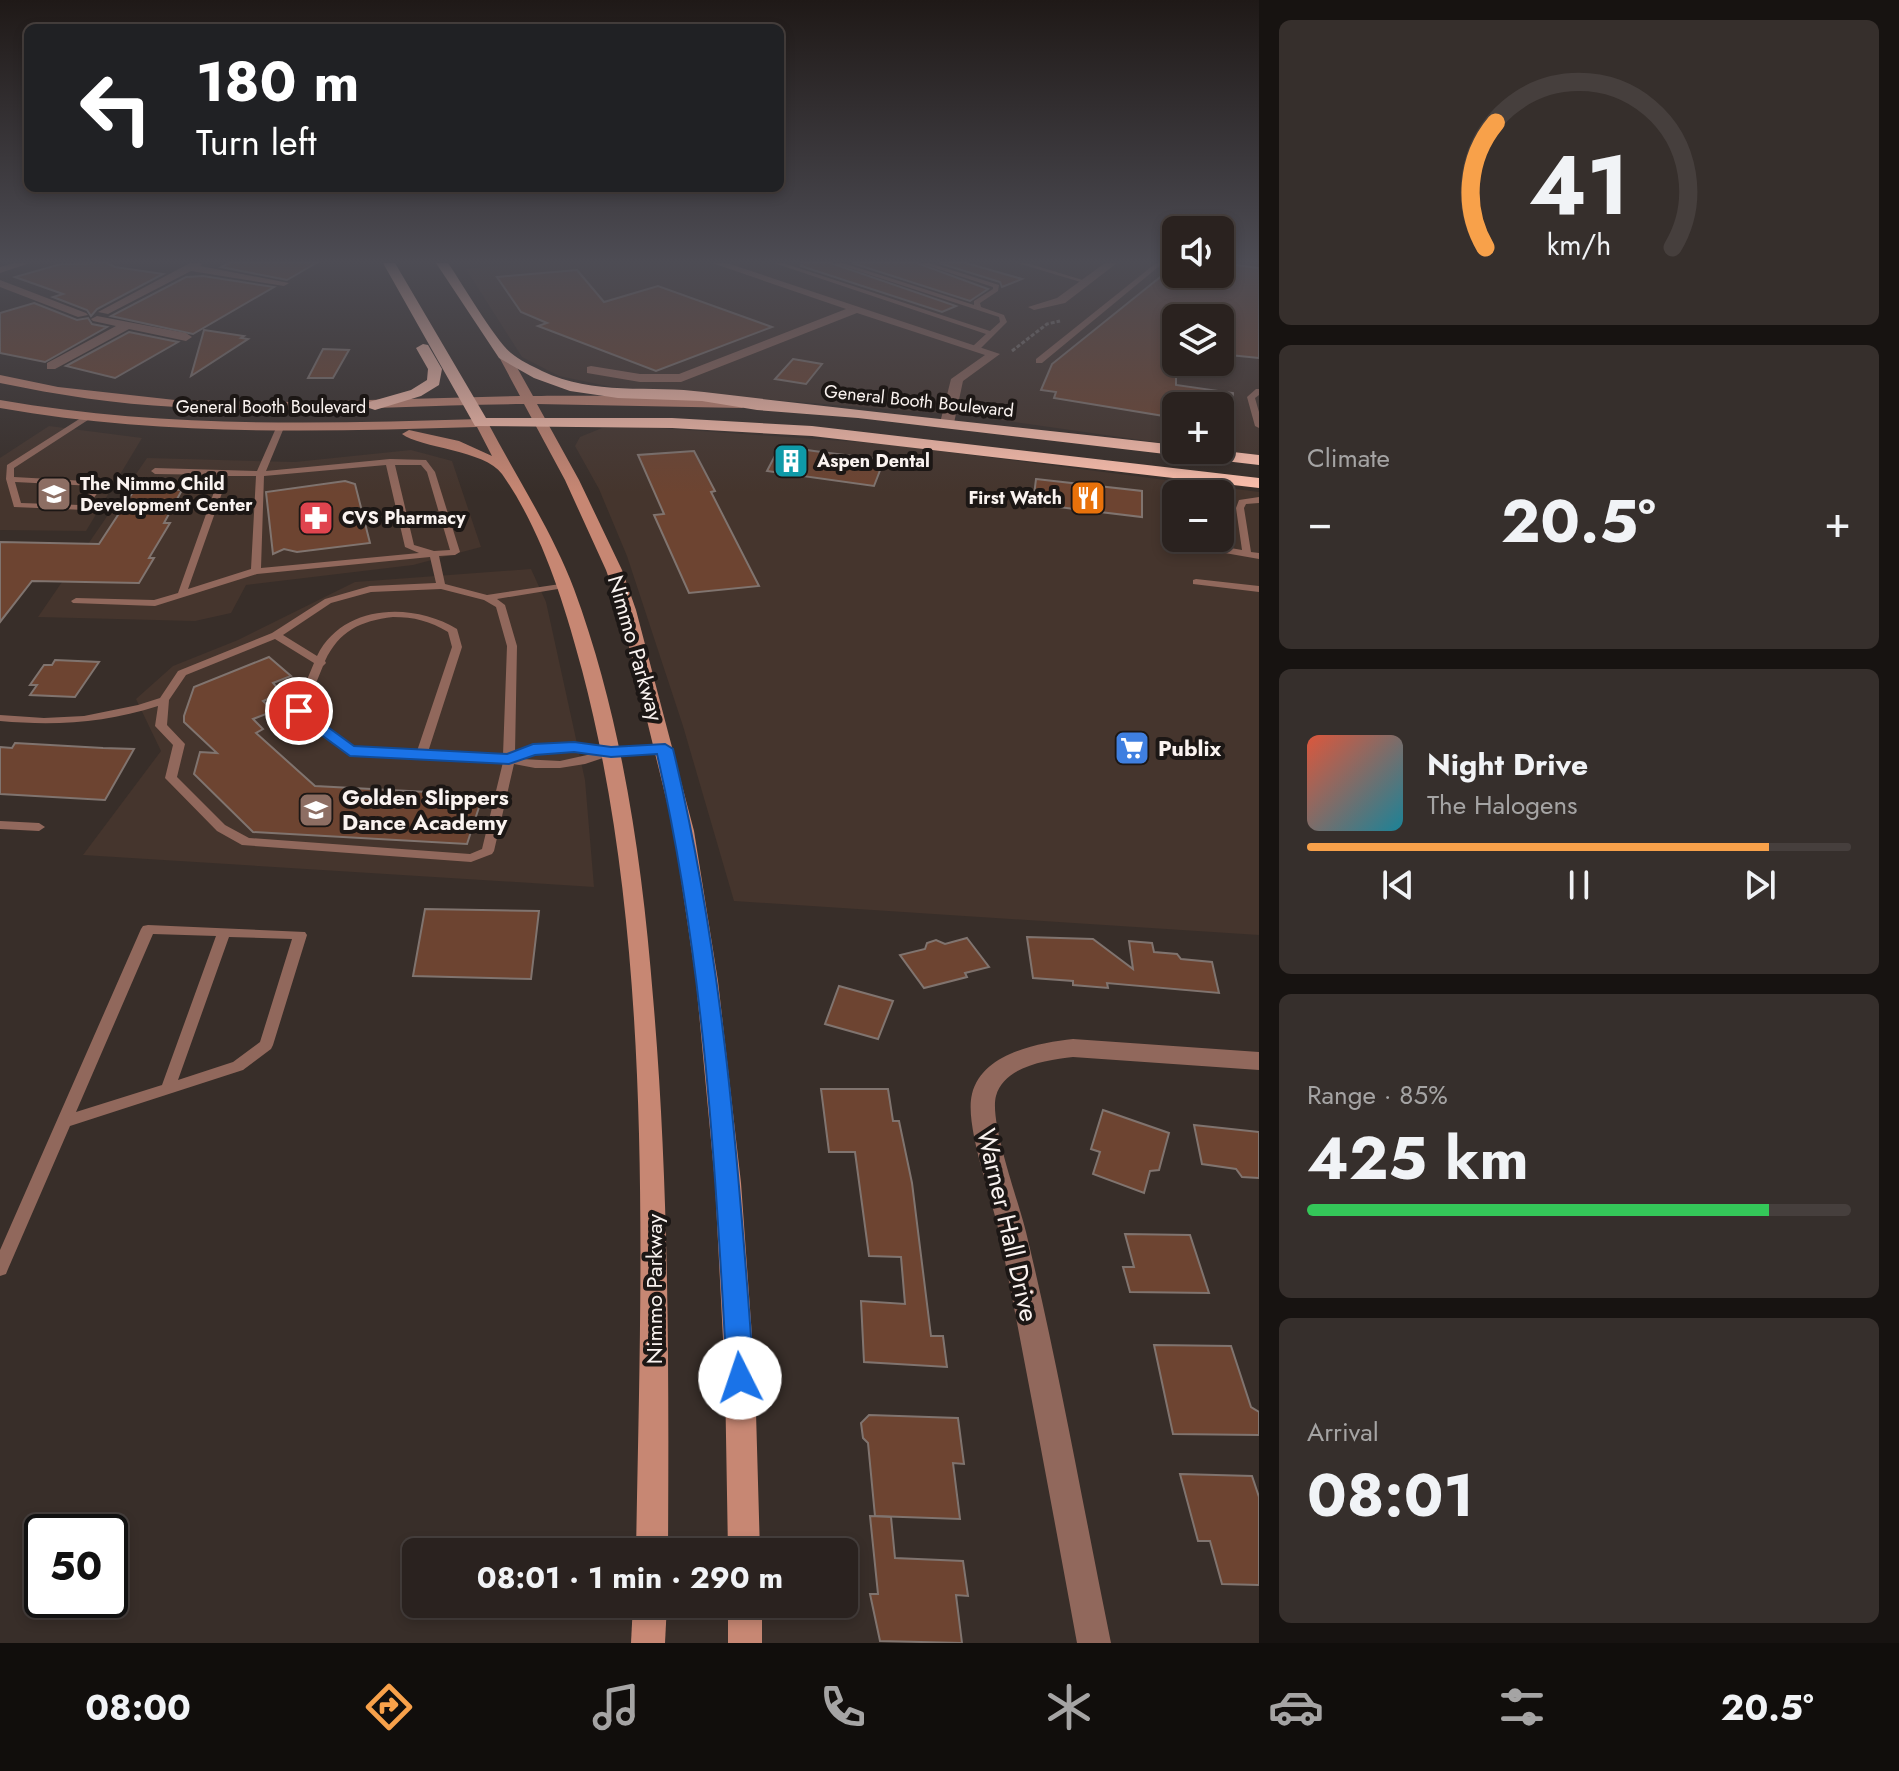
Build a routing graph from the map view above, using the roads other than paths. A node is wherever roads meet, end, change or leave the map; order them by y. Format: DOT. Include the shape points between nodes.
graph roads {
  1 [pos="100,340"];
  2 [pos="418,340"];
  3 [pos="433,340"];
  4 [pos="494,340"];
  5 [pos="778,340"];
  6 [pos="950,340"];
  7 [pos="986,340"];
  8 [pos="1065,340"];
  9 [pos="976,348"];
  10 [pos="504,355"];
  11 [pos="1039,361"];
  12 [pos="51,366"];
  13 [pos="591,370"];
  14 [pos="0,379"];
  15 [pos="1259,391"];
  16 [pos="529,400"];
  17 [pos="468,401"];
  18 [pos="0,404"];
  19 [pos="375,405"];
  20 [pos="757,405"];
  21 [pos="87,418"];
  22 [pos="540,421"];
  23 [pos="481,423"];
  24 [pos="947,423"];
  25 [pos="1259,424"];
  26 [pos="278,433"];
  27 [pos="1259,460"];
  28 [pos="390,462"];
  29 [pos="504,467"];
  30 [pos="1259,468"];
  31 [pos="155,471"];
  32 [pos="225,473"];
  33 [pos="260,474"];
  34 [pos="1184,475"];
  35 [pos="10,479"];
  36 [pos="1259,483"];
  37 [pos="1259,500"];
  38 [pos="1234,552"];
  39 [pos="434,554"];
  40 [pos="1247,554"];
  41 [pos="1259,556"];
  42 [pos="256,571"];
  43 [pos="1196,582"];
  44 [pos="564,585"];
  45 [pos="441,586"];
  46 [pos="1259,589"];
  47 [pos="182,592"];
  48 [pos="487,598"];
  49 [pos="76,601"];
  50 [pos="276,635"];
  51 [pos="321,663"];
  52 [pos="164,700"];
  53 [pos="0,718"];
  54 [pos="665,749"];
  55 [pos="611,752"];
  56 [pos="421,755"];
  57 [pos="509,759"];
  58 [pos="0,825"];
  59 [pos="39,827"];
  60 [pos="224,932"];
  61 [pos="1259,1061"];
  62 [pos="168,1088"];
  63 [pos="64,1122"];
  64 [pos="0,1269"];
  65 [pos="652,1538"];
  66 [pos="744,1538"];
  67 [pos="649,1618"];
  68 [pos="745,1618"];
  69 [pos="648,1643"];
  70 [pos="745,1643"];
  71 [pos="1094,1643"];
  1 -- 12 [label="street"];
  2 -- 19 [label="highway" via="436,376 434,382"];
  3 -- 17 [label="highway, Nimmo Parkway"];
  4 -- 10 [label="highway, Nimmo Parkway"];
  5 -- 13 [label="street" via="681,378"];
  6 -- 9 [label="street"];
  7 -- 9 [label="lane"];
  8 -- 11 [label="lane"];
  9 -- 24 [label="street" via="994,354 957,379"];
  10 -- 16 [label="main road, Nimmo Parkway"];
  10 -- 20 [label="highway" via="570,386"];
  14 -- 19 [label="main road, General Booth Boulevard" via="85,396 177,405"];
  15 -- 25 [label="lane" via="1251,397"];
  16 -- 17 [label="main road, General Booth Boulevard"];
  16 -- 20 [label="main road, General Booth Boulevard"];
  16 -- 22 [label="main road, Nimmo Parkway"];
  17 -- 19 [label="main road, General Booth Boulevard"];
  17 -- 23 [label="highway, Nimmo Parkway"];
  18 -- 21 [label="main road, General Booth Boulevard"];
  20 -- 24 [label="highway, General Booth Boulevard"];
  21 -- 26 [label="main road, General Booth Boulevard" via="222,435"];
  21 -- 35 [label="lane" via="10,467"];
  22 -- 23 [label="highway, General Booth Boulevard"];
  22 -- 34 [label="highway, General Booth Boulevard" via="812,431"];
  22 -- 54 [label="main road, Nimmo Parkway" via="614,570"];
  23 -- 26 [label="main road, General Booth Boulevard"];
  23 -- 29 [label="main road, Nimmo Parkway"];
  24 -- 27 [label="highway, General Booth Boulevard"];
  26 -- 29 [label="main road" via="409,434 467,449"];
  26 -- 33 [label="lane"];
  28 -- 33 [label="lane"];
  28 -- 39 [label="lane" via="410,547"];
  28 -- 39 [label="lane" via="423,462 431,472 455,552"];
  29 -- 44 [label="main road, Nimmo Parkway"];
  30 -- 34 [label="highway" via="1188,465"];
  31 -- 32 [label="lane"];
  32 -- 33 [label="lane"];
  32 -- 47 [label="lane"];
  33 -- 42 [label="lane"];
  34 -- 36 [label="highway, General Booth Boulevard"];
  35 -- 35 [label="lane" via="55,482 100,484 82,508 17,505"];
  37 -- 40 [label="lane" via="1242,502 1240,508"];
  38 -- 40 [label="lane"];
  39 -- 42 [label="lane"];
  39 -- 45 [label="lane"];
  40 -- 41 [label="lane"];
  42 -- 47 [label="lane"];
  43 -- 46 [label="lane"];
  44 -- 48 [label="lane"];
  44 -- 55 [label="main road, Nimmo Parkway"];
  45 -- 48 [label="lane"];
  45 -- 50 [label="lane" via="370,589 328,601"];
  47 -- 49 [label="lane" via="155,603"];
  48 -- 57 [label="lane" via="500,605 512,646"];
  50 -- 51 [label="lane"];
  50 -- 52 [label="lane" via="182,673"];
  51 -- 56 [label="lane" via="299,711 350,751"];
  51 -- 56 [label="lane" via="332,639 365,618 403,613 437,619 453,631 457,647"];
  52 -- 53 [label="lane" via="87,721"];
  52 -- 57 [label="lane" via="161,726 179,744 171,778 221,828 246,842 471,858 488,851"];
  54 -- 55 [label="lane"];
  54 -- 66 [label="main road, Nimmo Parkway" via="684,831 707,981 728,1183"];
  55 -- 57 [label="lane" via="574,747 533,750"];
  55 -- 65 [label="main road, Nimmo Parkway" via="639,958 652,1149"];
  56 -- 57 [label="lane"];
  58 -- 59 [label="lane"];
  60 -- 62 [label="lane"];
  60 -- 62 [label="lane" via="300,935 266,1045 238,1066"];
  60 -- 63 [label="lane" via="148,929"];
  61 -- 71 [label="street, Warner Hall Drive" via="1073,1048 1044,1051 1018,1060 984,1093 983,1116 1013,1232"];
  62 -- 63 [label="lane"];
  63 -- 64 [label="lane"];
  67 -- 69 [label="main road"];
  68 -- 70 [label="main road"];
}
